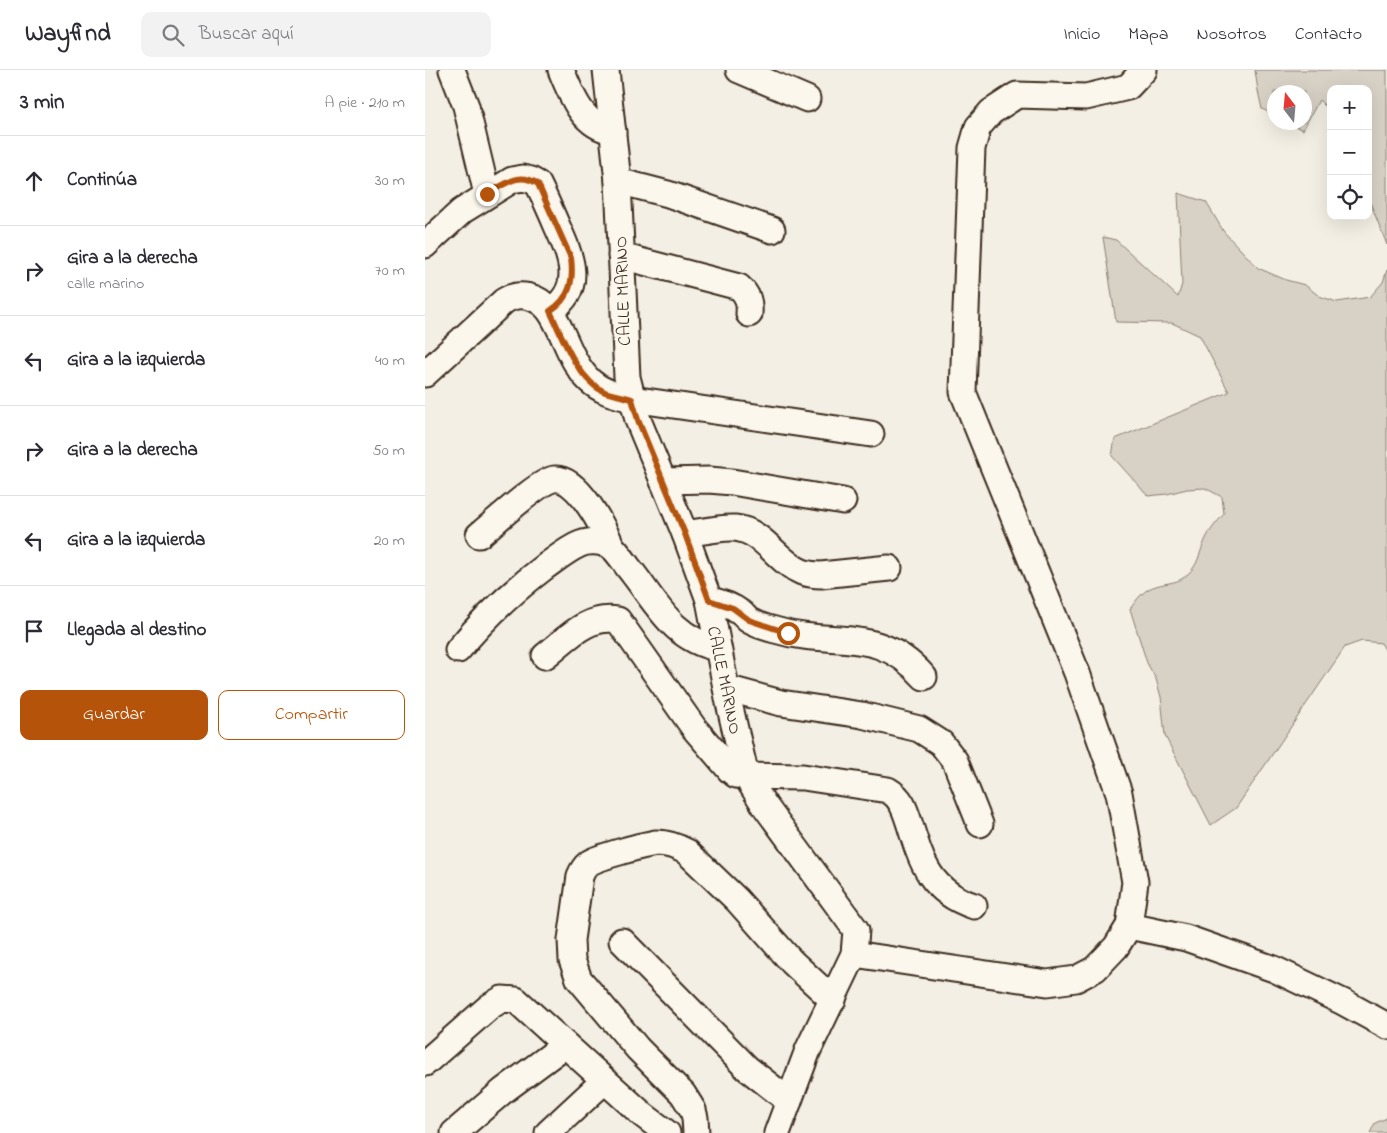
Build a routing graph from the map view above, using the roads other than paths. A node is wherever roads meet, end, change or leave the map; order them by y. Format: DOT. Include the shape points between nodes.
graph roads {
  1 [pos="452,70"];
  2 [pos="561,70"];
  3 [pos="606,70"];
  4 [pos="739,70"];
  5 [pos="1144,70"];
  6 [pos="807,99"];
  7 [pos="613,131"];
  8 [pos="618,181"];
  9 [pos="487,194"];
  10 [pos="772,230"];
  11 [pos="425,245"];
  12 [pos="621,256"];
  13 [pos="550,311"];
  14 [pos="749,314"];
  15 [pos="425,374"];
  16 [pos="632,399"];
  17 [pos="871,434"];
  18 [pos="663,481"];
  19 [pos="843,501"];
  20 [pos="685,534"];
  21 [pos="479,535"];
  22 [pos="612,547"];
  23 [pos="889,568"];
  24 [pos="709,600"];
  25 [pos="718,648"];
  26 [pos="458,650"];
  27 [pos="545,656"];
  28 [pos="925,677"];
  29 [pos="726,688"];
  30 [pos="746,776"];
  31 [pos="980,824"];
  32 [pos="974,906"];
  33 [pos="1129,926"];
  34 [pos="621,941"];
  35 [pos="854,954"];
  36 [pos="833,1000"];
  37 [pos="1387,1026"];
  38 [pos="565,1045"];
  39 [pos="425,1063"];
  40 [pos="604,1081"];
  41 [pos="789,1101"];
  42 [pos="454,1133"];
  43 [pos="548,1133"];
  44 [pos="665,1133"];
  45 [pos="696,1133"];
  46 [pos="777,1133"];
  1 -- 9 [label="street" via="466,106"];
  2 -- 7 [label="street" via="584,116 596,126"];
  3 -- 7 [label="street, CALLE MARINO"];
  4 -- 6 [label="street"];
  5 -- 33 [label="street" via="1128,87 1086,97 1017,95 991,112 978,127 972,148 963,392 1077,674 1119,793 1135,882"];
  7 -- 8 [label="street, CALLE MARINO"];
  8 -- 10 [label="street" via="668,194"];
  8 -- 12 [label="street, CALLE MARINO"];
  9 -- 11 [label="street" via="462,211"];
  9 -- 13 [label="street" via="518,178 538,184 571,258 568,293"];
  12 -- 14 [label="street" via="739,287 747,297"];
  12 -- 16 [label="street, CALLE MARINO" via="627,377"];
  13 -- 15 [label="street" via="530,297 510,297"];
  13 -- 16 [label="street" via="588,379 604,391"];
  16 -- 17 [label="street"];
  16 -- 18 [label="street, CALLE MARINO"];
  18 -- 19 [label="street" via="732,482"];
  18 -- 20 [label="street, CALLE MARINO"];
  20 -- 23 [label="street" via="735,528 749,532 795,568 811,574"];
  20 -- 24 [label="street, CALLE MARINO"];
  21 -- 22 [label="street" via="539,486 555,479 571,485 585,500"];
  22 -- 25 [label="street" via="674,625 700,643"];
  22 -- 26 [label="street" via="603,543 578,544 496,608"];
  24 -- 25 [label="street, CALLE MARINO"];
  24 -- 28 [label="street" via="733,608 749,620 777,631 876,644 903,657"];
  25 -- 29 [label="street, CALLE MARINO"];
  27 -- 30 [label="street" via="591,622 618,620 694,728 730,770 736,775"];
  29 -- 30 [label="street, CALLE MARINO"];
  29 -- 31 [label="street" via="781,702 862,715 925,732 941,743 955,761"];
  30 -- 32 [label="street" via="810,778 888,790 903,805 927,871 952,898"];
  30 -- 35 [label="street, CALLE MARINO" via="856,930"];
  33 -- 35 [label="street" via="1116,947 1095,968 1076,979 1047,983"];
  33 -- 37 [label="street" via="1186,938 1273,969"];
  34 -- 41 [label="street" via="747,1068"];
  35 -- 36 [label="street, CALLE MARINO"];
  36 -- 41 [label="street, CALLE MARINO"];
  36 -- 45 [label="street" via="792,962 737,900 678,847 646,846 596,860 583,868 571,940 575,970 585,987 626,1035 689,1101"];
  38 -- 39 [label="street" via="521,1003 509,998 489,1007"];
  38 -- 40 [label="street"];
  38 -- 42 [label="street"];
  40 -- 43 [label="street"];
  40 -- 44 [label="street"];
  41 -- 46 [label="street, CALLE MARINO"];
}
